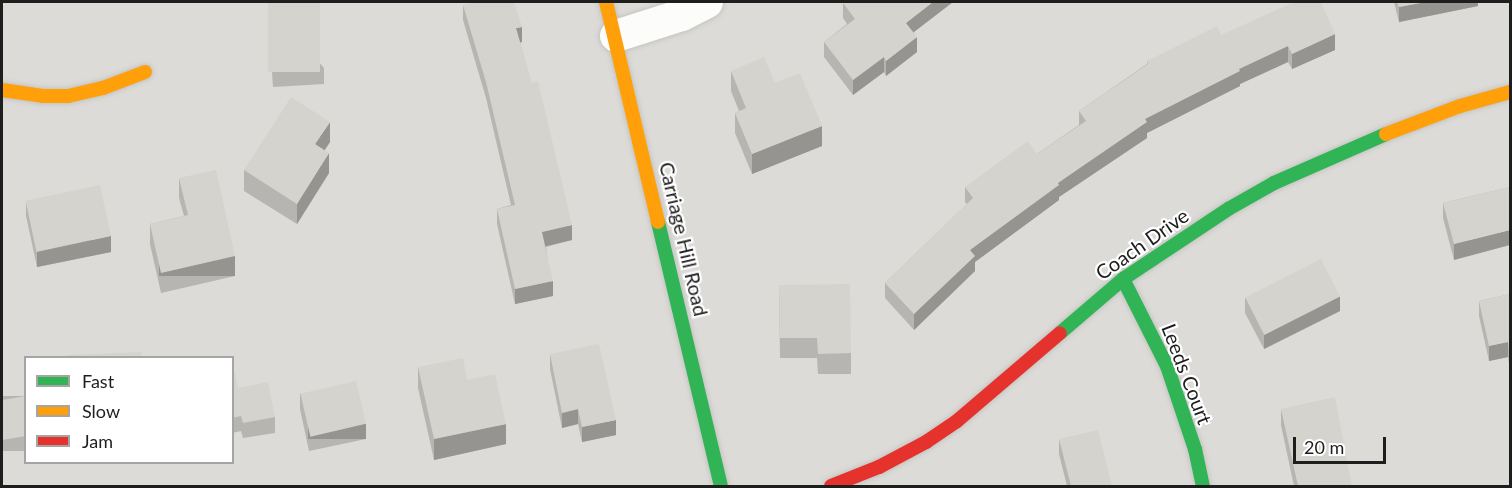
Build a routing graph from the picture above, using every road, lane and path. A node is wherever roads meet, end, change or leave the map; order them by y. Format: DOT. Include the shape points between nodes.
graph roads {
  1 [pos="606,2"];
  2 [pos="707,2"];
  3 [pos="616,36"];
  4 [pos="145,72"];
  5 [pos="2,90"];
  6 [pos="1510,92"];
  7 [pos="1123,279"];
  8 [pos="721,486"];
  9 [pos="831,486"];
  10 [pos="1203,486"];
  1 -- 3 [label="street, Carriage Hill Road"];
  2 -- 3 [label="street" via="682,15"];
  3 -- 8 [label="street, Carriage Hill Road"];
  4 -- 5 [label="street" via="69,96"];
  6 -- 7 [label="street, Coach Drive" via="1460,106 1368,141 1274,183 1181,238"];
  7 -- 9 [label="street, Coach Drive" via="957,421 879,467"];
  7 -- 10 [label="street, Leeds Court" via="1167,366"];
}
